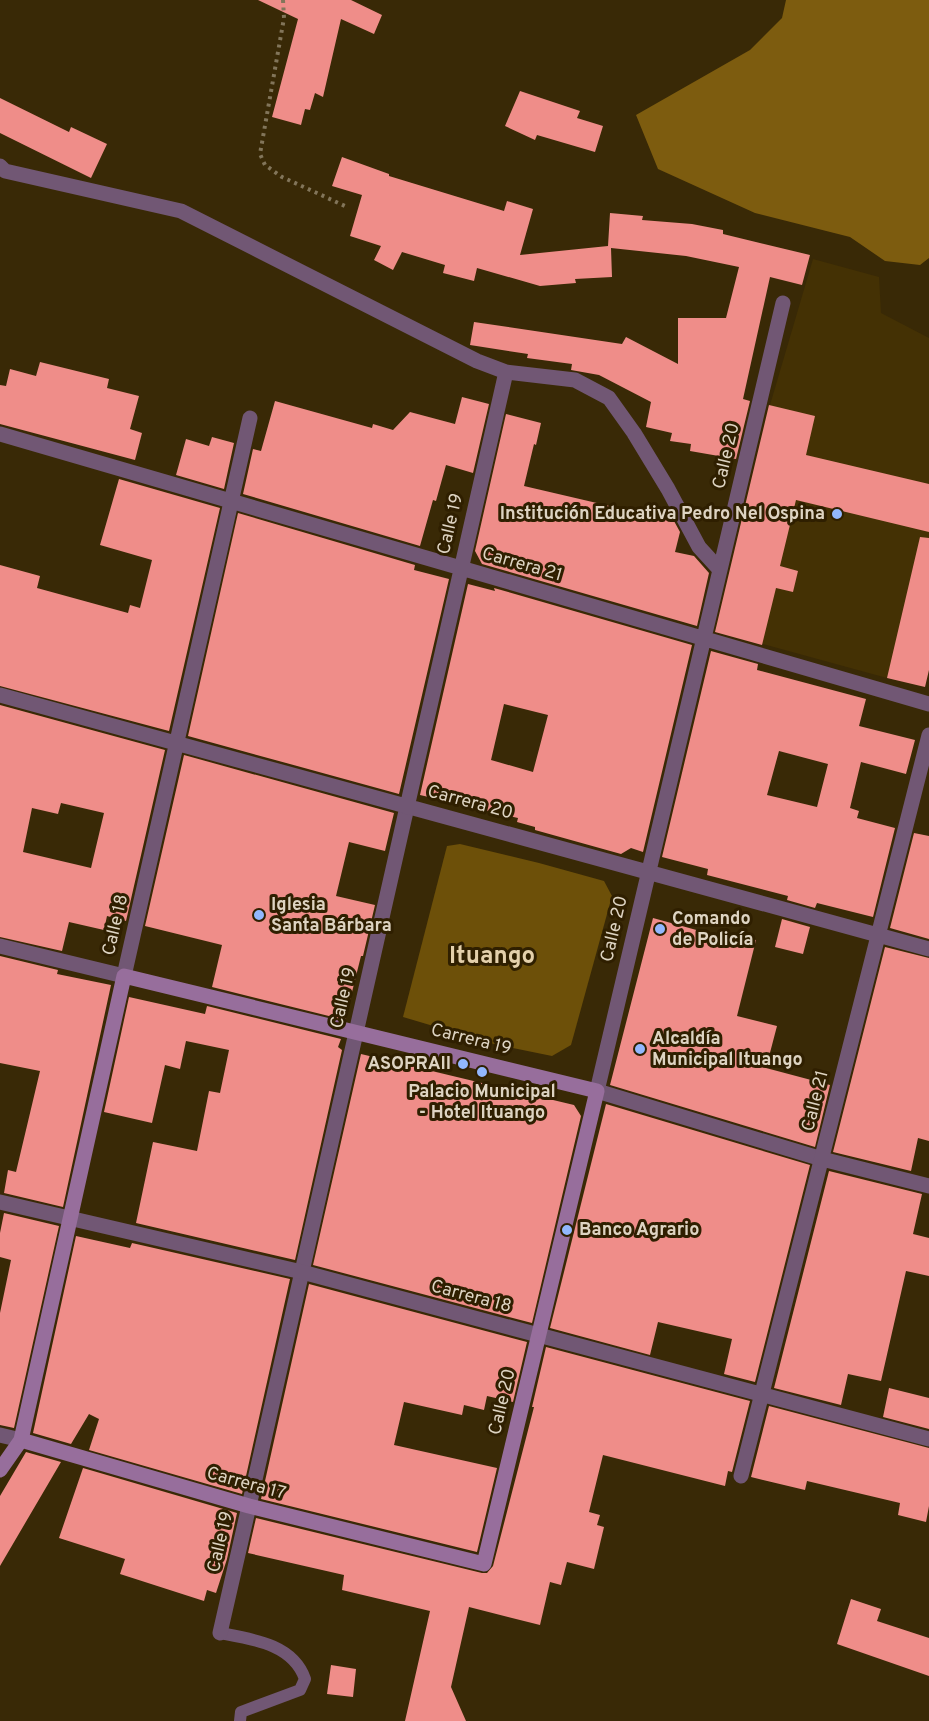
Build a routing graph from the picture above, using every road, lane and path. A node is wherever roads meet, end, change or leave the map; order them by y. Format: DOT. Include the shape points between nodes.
graph roads {
  1 [pos="283,0"];
  2 [pos="0,166"];
  3 [pos="345,206"];
  4 [pos="783,303"];
  5 [pos="506,372"];
  6 [pos="249,418"];
  7 [pos="0,434"];
  8 [pos="231,501"];
  9 [pos="462,568"];
  10 [pos="720,570"];
  11 [pos="704,639"];
  12 [pos="0,695"];
  13 [pos="929,705"];
  14 [pos="929,735"];
  15 [pos="177,743"];
  16 [pos="407,807"];
  17 [pos="648,872"];
  18 [pos="878,935"];
  19 [pos="0,946"];
  20 [pos="929,949"];
  21 [pos="124,976"];
  22 [pos="356,1032"];
  23 [pos="597,1091"];
  24 [pos="822,1159"];
  25 [pos="929,1186"];
  26 [pos="0,1202"];
  27 [pos="70,1218"];
  28 [pos="302,1272"];
  29 [pos="539,1336"];
  30 [pos="762,1395"];
  31 [pos="0,1435"];
  32 [pos="929,1439"];
  33 [pos="21,1440"];
  34 [pos="0,1470"];
  35 [pos="741,1476"];
  36 [pos="249,1506"];
  37 [pos="484,1564"];
  38 [pos="220,1633"];
  39 [pos="240,1721"];
  1 -- 3 [label="path" via="284,18 260,153 265,165 282,177"];
  2 -- 5 [label="street" via="5,171 182,211 477,361"];
  4 -- 10 [label="street, Calle 20"];
  5 -- 9 [label="street, Calle 19"];
  5 -- 10 [label="street" via="575,380 609,398 668,489 699,547"];
  6 -- 8 [label="street, Calle 18"];
  7 -- 8 [label="street, Carrera 21"];
  8 -- 9 [label="street, Carrera 21"];
  8 -- 15 [label="street, Calle 18"];
  9 -- 11 [label="street, Carrera 21"];
  9 -- 16 [label="street, Calle 19"];
  10 -- 11 [label="street, Calle 20"];
  11 -- 13 [label="street, Carrera 21"];
  11 -- 17 [label="street, Calle 20"];
  12 -- 15 [label="street, Carrera 20"];
  14 -- 18 [label="street, Calle 21"];
  15 -- 16 [label="street, Carrera 20"];
  15 -- 21 [label="street, Calle 18"];
  16 -- 17 [label="street, Carrera 20"];
  16 -- 22 [label="street, Calle 19"];
  17 -- 18 [label="street, Carrera 20"];
  17 -- 23 [label="street, Calle 20"];
  18 -- 20 [label="street, Carrera 20"];
  18 -- 24 [label="street, Calle 21"];
  19 -- 21 [label="street, Carrera 19"];
  21 -- 22 [label="main road, Carrera 19"];
  21 -- 27 [label="main road, Calle 18"];
  22 -- 23 [label="main road, Carrera 19"];
  22 -- 28 [label="street, Calle 19"];
  23 -- 24 [label="street, Carrera 19"];
  23 -- 29 [label="main road, Calle 20"];
  24 -- 25 [label="street, Carrera 19"];
  24 -- 30 [label="street, Calle 21"];
  26 -- 27 [label="street, Carrera 18"];
  27 -- 28 [label="street, Carrera 18"];
  27 -- 33 [label="main road, Calle 18"];
  28 -- 29 [label="street, Carrera 18"];
  28 -- 36 [label="street, Calle 19"];
  29 -- 30 [label="street, Carrera 18"];
  29 -- 37 [label="main road, Calle 20"];
  30 -- 32 [label="street, Carrera 18"];
  30 -- 35 [label="street, Calle 21"];
  31 -- 33 [label="street, Carrera 17"];
  33 -- 34 [label="main road"];
  33 -- 36 [label="main road, Carrera 17"];
  36 -- 37 [label="main road, Carrera 17"];
  36 -- 38 [label="street, Calle 19"];
  38 -- 39 [label="lane" via="260,1641 294,1658 304,1679 300,1690 242,1712"];
}
